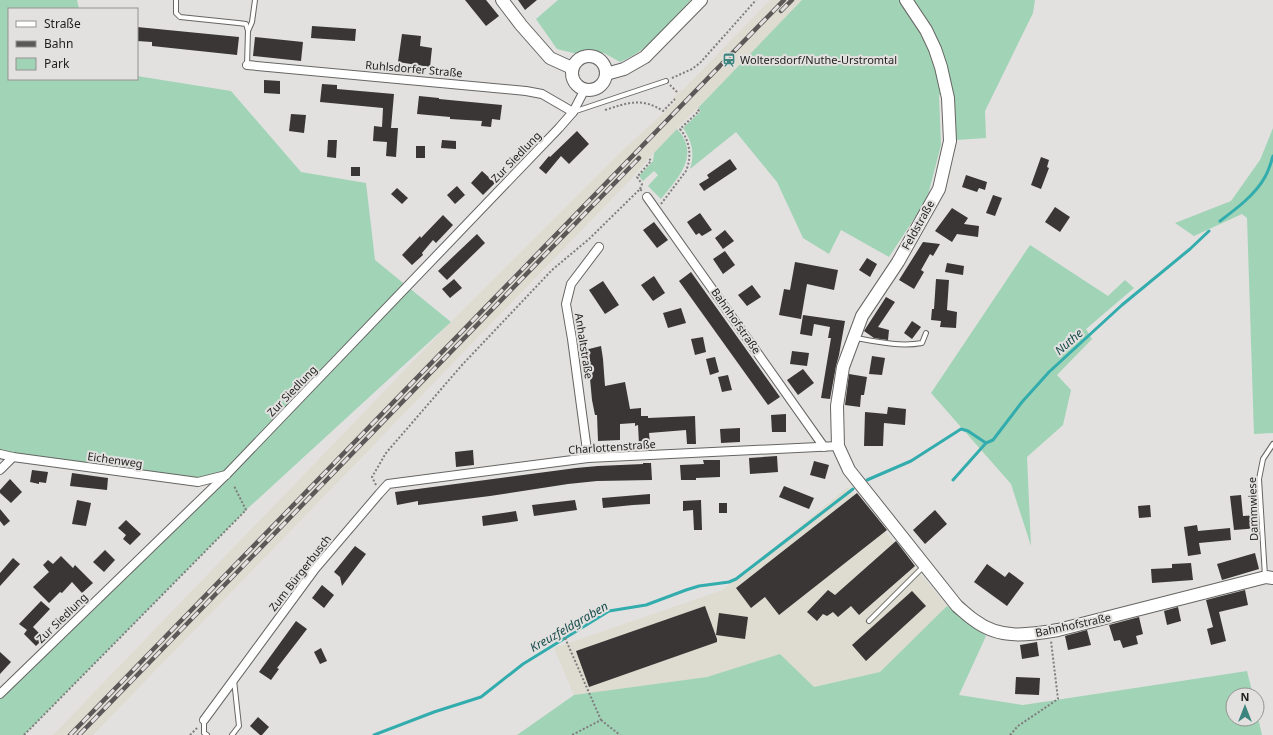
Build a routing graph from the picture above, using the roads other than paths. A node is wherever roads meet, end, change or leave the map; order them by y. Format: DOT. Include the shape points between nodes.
graph roads {
  1 [pos="176,0"];
  2 [pos="255,0"];
  3 [pos="502,0"];
  4 [pos="701,0"];
  5 [pos="906,0"];
  6 [pos="248,30"];
  7 [pos="247,65"];
  8 [pos="572,68"];
  9 [pos="606,74"];
  10 [pos="666,81"];
  11 [pos="585,89"];
  12 [pos="573,112"];
  13 [pos="647,197"];
  14 [pos="599,248"];
  15 [pos="926,333"];
  16 [pos="854,337"];
  17 [pos="1273,444"];
  18 [pos="838,446"];
  19 [pos="824,447"];
  20 [pos="0,454"];
  21 [pos="13,457"];
  22 [pos="588,458"];
  23 [pos="0,470"];
  24 [pos="227,474"];
  25 [pos="388,484"];
  26 [pos="924,565"];
  27 [pos="1269,578"];
  28 [pos="869,621"];
  29 [pos="234,678"];
  30 [pos="0,694"];
  31 [pos="204,720"];
  32 [pos="207,735"];
  33 [pos="232,735"];
  1 -- 6 [label="lane" via="176,14 180,17 246,24"];
  2 -- 6 [label="lane" via="252,22"];
  3 -- 8 [label="street" via="550,58"];
  4 -- 9 [label="street" via="645,57 624,69"];
  5 -- 16 [label="street, Feldstraße" via="926,30 941,67 948,98 950,141 939,189 898,262 862,316"];
  6 -- 7 [label="lane"];
  7 -- 12 [label="street, Ruhlsdorfer Straße" via="526,91 542,94"];
  8 -- 9 [label="street" via="579,59 589,56 599,59"];
  8 -- 11 [label="street" via="576,84"];
  9 -- 11 [label="street" via="601,84 591,90"];
  10 -- 12 [label="lane"];
  11 -- 12 [label="street, Zur Siedlung"];
  12 -- 24 [label="street, Zur Siedlung"];
  13 -- 19 [label="street, Bahnhofstraße"];
  14 -- 22 [label="street, Anhaltstraße" via="571,284 566,304"];
  15 -- 16 [label="lane" via="922,343 912,345"];
  16 -- 18 [label="street, Feldstraße" via="843,367 837,406"];
  17 -- 27 [label="lane, Dammwiese" via="1263,459 1259,479"];
  18 -- 19 [label="street, Charlottenstraße"];
  18 -- 26 [label="street, Bahnhofstraße" via="849,470"];
  19 -- 22 [label="street, Charlottenstraße"];
  20 -- 21 [label="street, Eichenweg"];
  21 -- 23 [label="street"];
  21 -- 24 [label="street, Eichenweg" via="198,482"];
  22 -- 25 [label="street, Charlottenstraße"];
  24 -- 30 [label="street, Zur Siedlung"];
  25 -- 29 [label="street, Zum Bürgerbusch" via="315,569"];
  26 -- 27 [label="street, Bahnhofstraße" via="957,606 975,621 999,632 1024,635"];
  26 -- 28 [label="lane"];
  29 -- 31 [label="street, Zum Bürgerbusch"];
  29 -- 33 [label="lane" via="239,726"];
  31 -- 32 [label="lane, Zum Bürgerbusch" via="204,733"];
}
